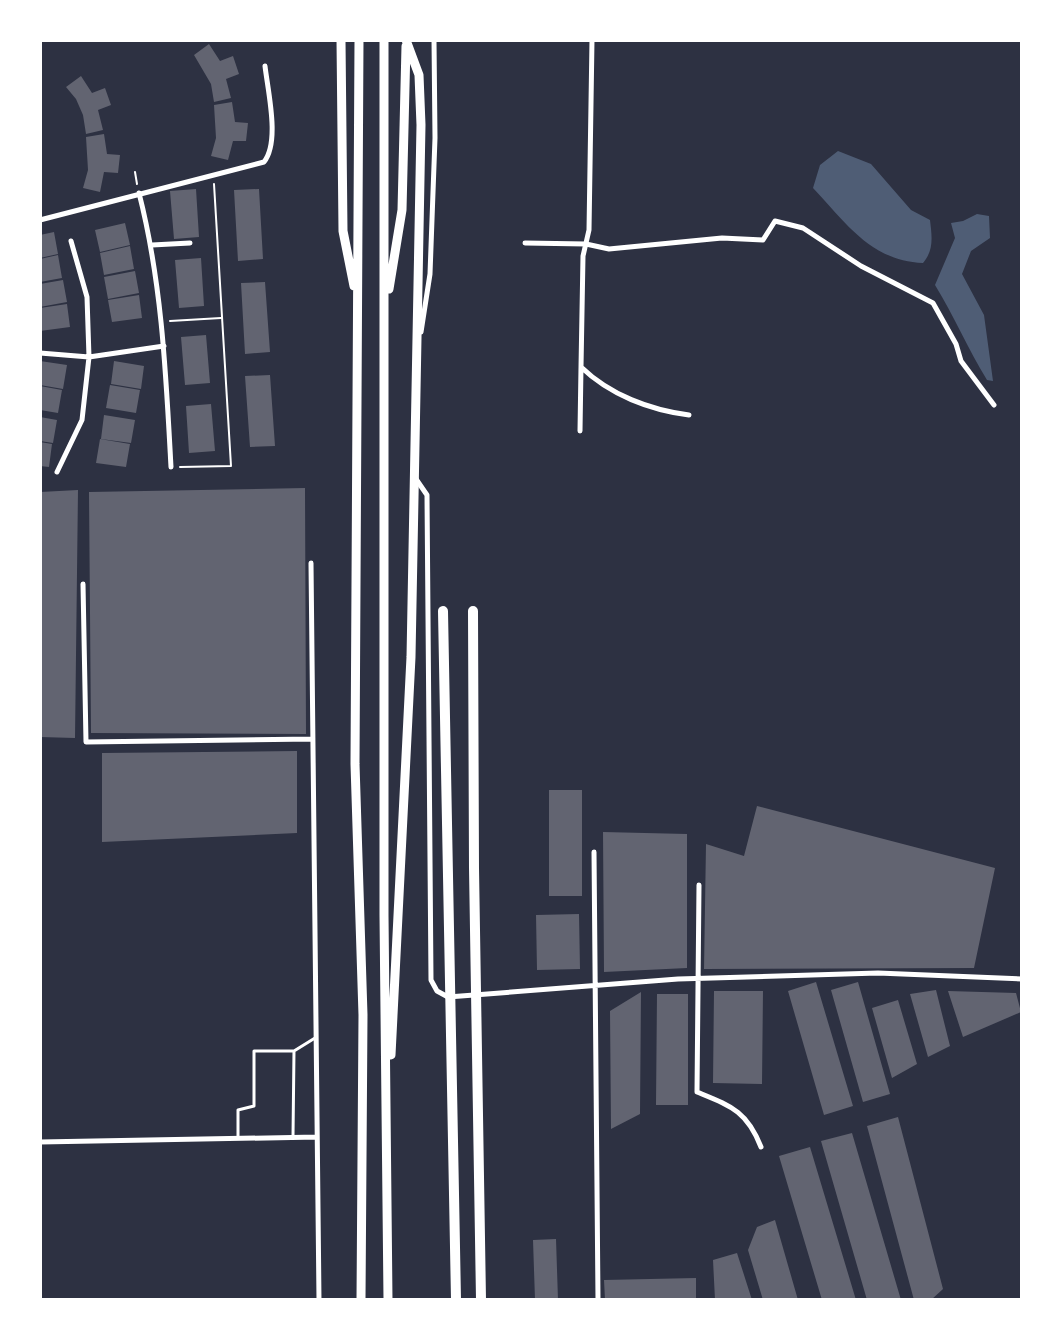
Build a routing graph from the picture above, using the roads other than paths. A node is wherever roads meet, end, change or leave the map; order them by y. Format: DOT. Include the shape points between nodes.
graph roads {
  1 [pos="336,40"];
  2 [pos="341,40"];
  3 [pos="359,40"];
  4 [pos="384,40"];
  5 [pos="406,40"];
  6 [pos="434,40"];
  7 [pos="592,40"];
  8 [pos="341,59"];
  9 [pos="265,66"];
  10 [pos="139,193"];
  11 [pos="40,220"];
  12 [pos="71,242"];
  13 [pos="190,243"];
  14 [pos="525,243"];
  15 [pos="586,244"];
  16 [pos="153,245"];
  17 [pos="358,308"];
  18 [pos="385,315"];
  19 [pos="164,346"];
  20 [pos="40,353"];
  21 [pos="89,357"];
  22 [pos="581,367"];
  23 [pos="994,405"];
  24 [pos="689,415"];
  25 [pos="580,431"];
  26 [pos="171,467"];
  27 [pos="57,472"];
  28 [pos="311,563"];
  29 [pos="83,584"];
  30 [pos="443,611"];
  31 [pos="473,611"];
  32 [pos="313,740"];
  33 [pos="594,852"];
  34 [pos="699,885"];
  35 [pos="698,978"];
  36 [pos="1022,979"];
  37 [pos="595,985"];
  38 [pos="316,1037"];
  39 [pos="294,1051"];
  40 [pos="293,1137"];
  41 [pos="317,1137"];
  42 [pos="238,1138"];
  43 [pos="40,1142"];
  44 [pos="386,1146"];
  45 [pos="761,1147"];
  46 [pos="319,1299"];
  47 [pos="361,1299"];
  48 [pos="388,1299"];
  49 [pos="456,1299"];
  50 [pos="481,1299"];
  51 [pos="598,1299"];
  1 -- 8 [label="highway"];
  2 -- 8 [label="highway"];
  3 -- 17 [label="highway"];
  4 -- 18 [label="highway"];
  5 -- 18 [label="highway" via="402,210"];
  5 -- 44 [label="highway" via="419,75 421,125 411,657"];
  6 -- 37 [label="street" via="430,274 416,372 413,464 417,481 427,495 431,980 436,991 448,997"];
  7 -- 15 [label="street"];
  8 -- 17 [label="highway" via="343,231"];
  9 -- 10 [label="street" via="272,141 264,162"];
  10 -- 11 [label="street"];
  10 -- 16 [label="street"];
  12 -- 21 [label="street" via="87,297"];
  13 -- 16 [label="street"];
  14 -- 15 [label="street"];
  15 -- 22 [label="street"];
  15 -- 23 [label="street" via="609,249 722,238 763,240 775,221 803,228 861,266 933,303 961,361"];
  16 -- 19 [label="street"];
  17 -- 47 [label="highway" via="355,764 363,1015"];
  18 -- 44 [label="highway"];
  19 -- 21 [label="street"];
  19 -- 26 [label="street"];
  20 -- 21 [label="street"];
  21 -- 27 [label="street" via="82,420"];
  22 -- 24 [label="street" via="591,377 646,407"];
  22 -- 25 [label="street"];
  28 -- 32 [label="street"];
  29 -- 32 [label="street" via="86,742"];
  30 -- 49 [label="highway"];
  31 -- 50 [label="highway"];
  32 -- 38 [label="street"];
  33 -- 37 [label="street"];
  34 -- 35 [label="street"];
  35 -- 36 [label="street" via="878,973"];
  35 -- 37 [label="street"];
  35 -- 45 [label="street" via="697,1092 744,1116"];
  37 -- 51 [label="street"];
  38 -- 39 [label="lane"];
  38 -- 41 [label="street"];
  39 -- 40 [label="lane"];
  39 -- 42 [label="lane" via="254,1051 254,1106 238,1110"];
  40 -- 41 [label="street"];
  40 -- 42 [label="street"];
  41 -- 46 [label="street"];
  42 -- 43 [label="street"];
  44 -- 48 [label="highway"];
}
